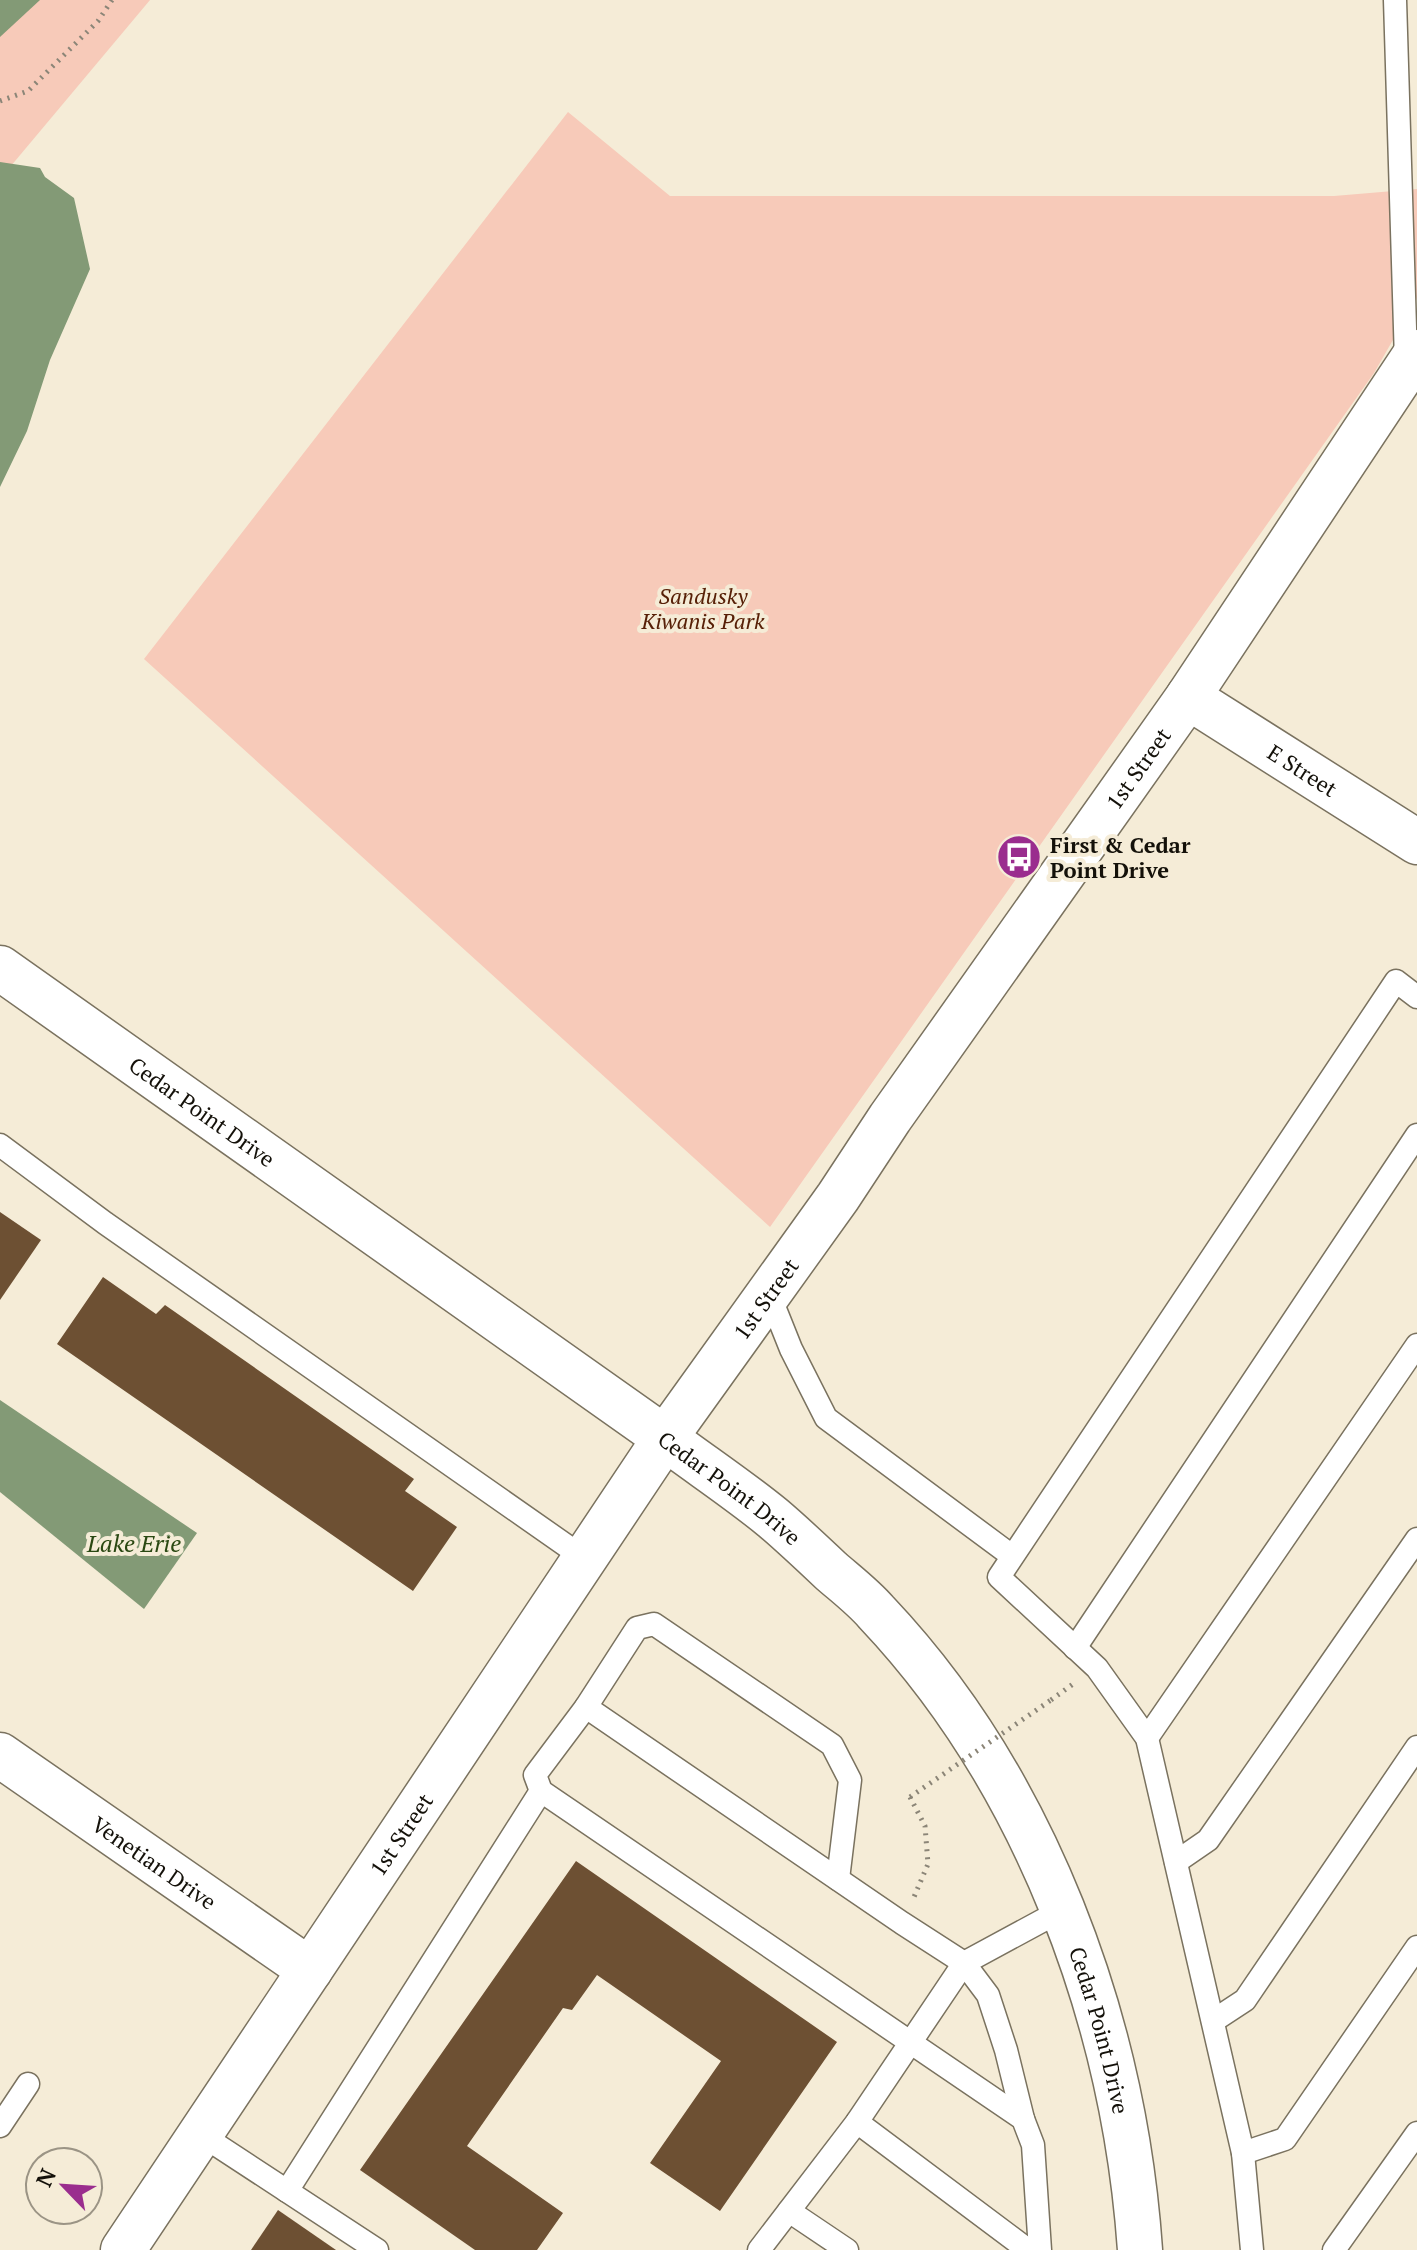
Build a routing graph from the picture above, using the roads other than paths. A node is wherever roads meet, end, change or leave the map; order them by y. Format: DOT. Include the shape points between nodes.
graph roads {
  1 [pos="1395,0"];
  2 [pos="1412,359"];
  3 [pos="1188,697"];
  4 [pos="1417,842"];
  5 [pos="0,968"];
  6 [pos="1417,997"];
  7 [pos="1417,1135"];
  8 [pos="0,1145"];
  9 [pos="769,1294"];
  10 [pos="1417,1345"];
  11 [pos="665,1438"];
  12 [pos="1417,1539"];
  13 [pos="1012,1556"];
  14 [pos="584,1558"];
  15 [pos="1075,1648"];
  16 [pos="586,1707"];
  17 [pos="1147,1738"];
  18 [pos="1417,1747"];
  19 [pos="0,1755"];
  20 [pos="541,1791"];
  21 [pos="1176,1862"];
  22 [pos="838,1879"];
  23 [pos="1062,1910"];
  24 [pos="1417,1947"];
  25 [pos="964,1963"];
  26 [pos="310,1970"];
  27 [pos="1213,2021"];
  28 [pos="911,2043"];
  29 [pos="28,2084"];
  30 [pos="1023,2119"];
  31 [pos="857,2122"];
  32 [pos="0,2126"];
  33 [pos="1417,2133"];
  34 [pos="200,2134"];
  35 [pos="1243,2153"];
  36 [pos="287,2191"];
  37 [pos="789,2211"];
  38 [pos="123,2250"];
  39 [pos="377,2250"];
  40 [pos="759,2250"];
  41 [pos="847,2250"];
  42 [pos="1028,2250"];
  43 [pos="1040,2250"];
  44 [pos="1140,2250"];
  45 [pos="1252,2250"];
  46 [pos="1334,2250"];
  1 -- 2 [label="lane"];
  2 -- 3 [label="main road, 1st Street"];
  3 -- 4 [label="main road, E Street"];
  3 -- 9 [label="main road, 1st Street"];
  5 -- 11 [label="main road, Cedar Point Drive"];
  6 -- 13 [label="lane" via="1396,981"];
  7 -- 15 [label="lane"];
  8 -- 14 [label="lane"];
  9 -- 11 [label="main road, 1st Street"];
  9 -- 13 [label="lane" via="826,1418"];
  10 -- 17 [label="lane"];
  11 -- 14 [label="main road, 1st Street"];
  11 -- 23 [label="main road, Cedar Point Drive" via="783,1528 876,1611 977,1738"];
  12 -- 21 [label="lane" via="1208,1840"];
  13 -- 15 [label="lane" via="999,1577"];
  14 -- 26 [label="main road, 1st Street"];
  15 -- 17 [label="lane" via="1097,1668"];
  16 -- 20 [label="lane" via="535,1775"];
  16 -- 22 [label="lane"];
  16 -- 22 [label="lane" via="637,1628 654,1624 832,1745 850,1780"];
  17 -- 21 [label="lane"];
  18 -- 27 [label="lane" via="1245,2000"];
  19 -- 26 [label="main road, Venetian Drive"];
  20 -- 28 [label="lane"];
  20 -- 36 [label="lane"];
  21 -- 27 [label="lane"];
  22 -- 25 [label="lane"];
  23 -- 25 [label="lane"];
  23 -- 44 [label="main road, Cedar Point Drive" via="1100,2016 1121,2098"];
  24 -- 35 [label="lane" via="1285,2139"];
  25 -- 28 [label="lane"];
  25 -- 30 [label="lane" via="988,1995"];
  26 -- 34 [label="main road, 1st Street"];
  27 -- 35 [label="lane"];
  28 -- 30 [label="lane"];
  28 -- 31 [label="lane"];
  29 -- 32 [label="lane"];
  30 -- 43 [label="lane" via="1033,2145"];
  31 -- 37 [label="lane"];
  31 -- 42 [label="lane"];
  33 -- 46 [label="lane"];
  34 -- 36 [label="lane"];
  34 -- 38 [label="main road, 1st Street"];
  35 -- 45 [label="lane"];
  36 -- 39 [label="lane"];
  37 -- 40 [label="lane"];
  37 -- 41 [label="lane"];
}
